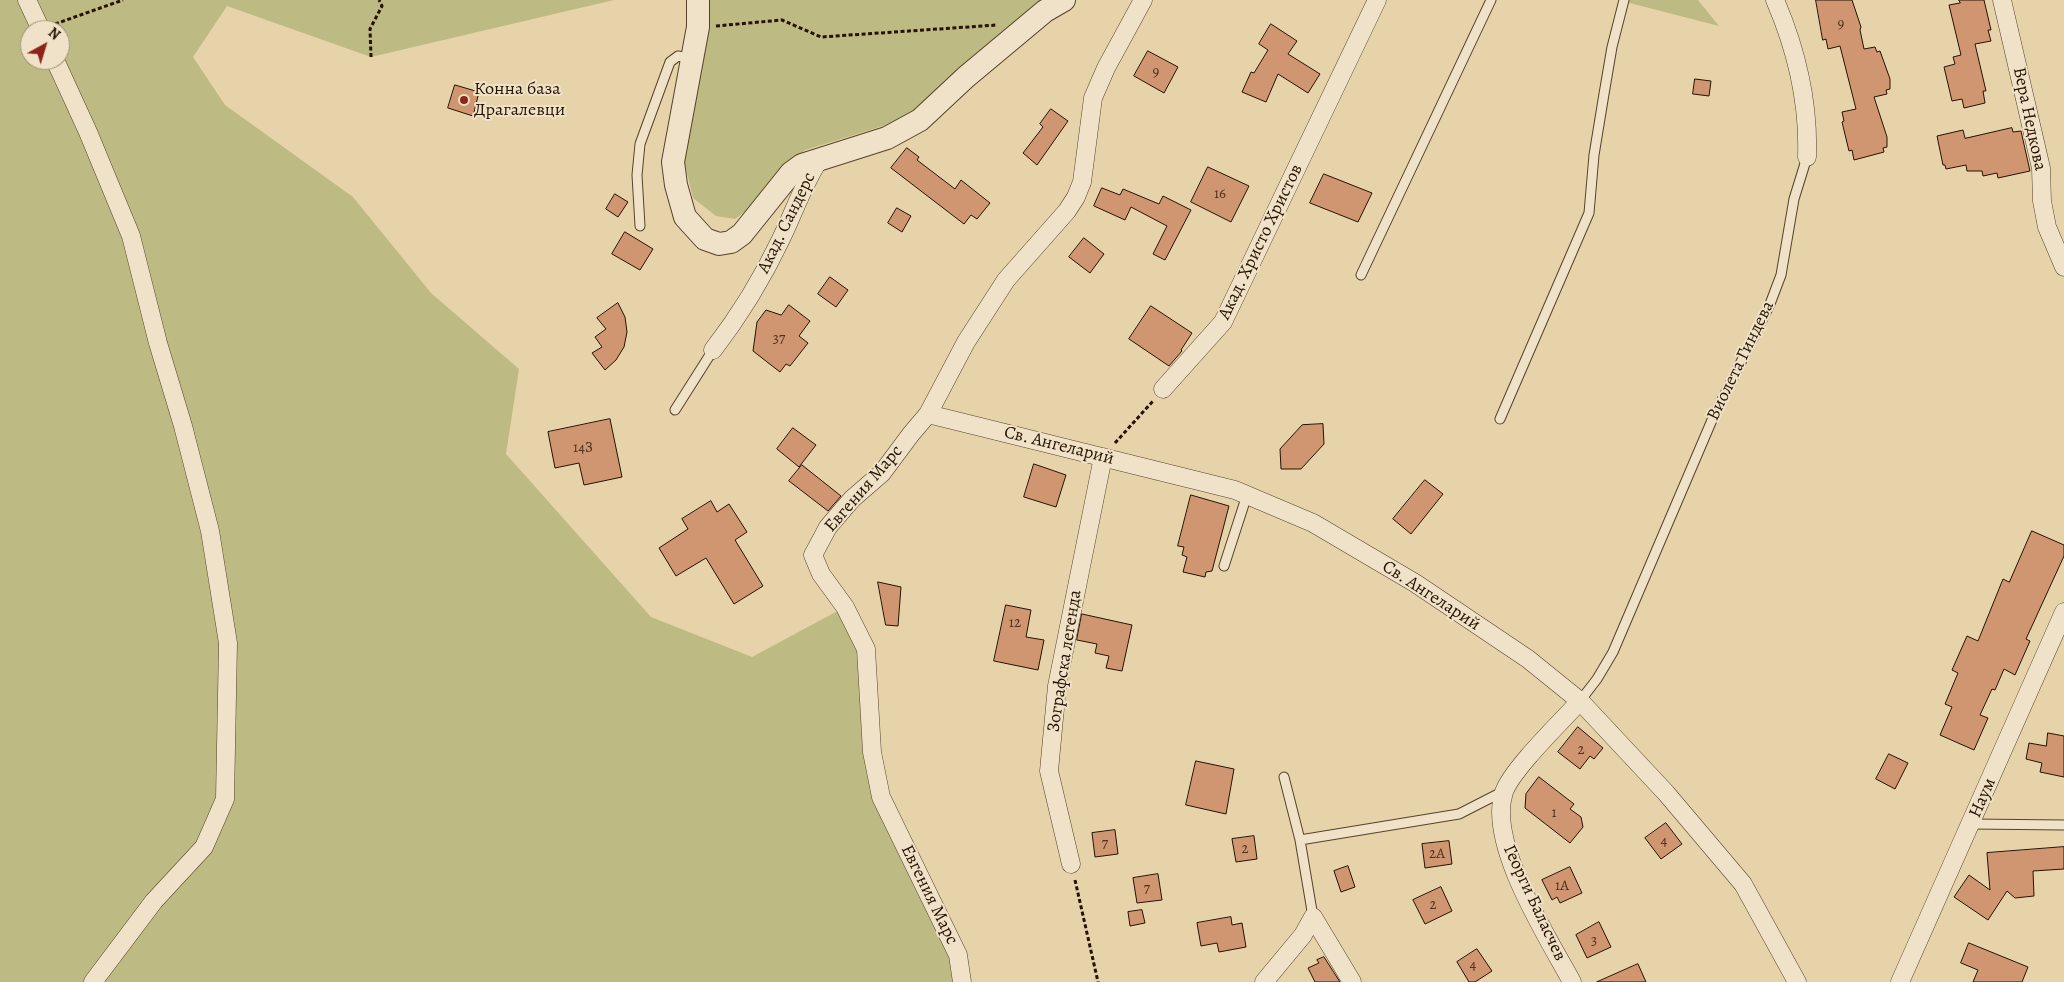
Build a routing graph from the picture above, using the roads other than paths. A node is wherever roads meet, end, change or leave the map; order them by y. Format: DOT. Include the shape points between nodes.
graph roads {
  1 [pos="27,0"];
  2 [pos="698,0"];
  3 [pos="1064,0"];
  4 [pos="1143,0"];
  5 [pos="1377,0"];
  6 [pos="1491,0"];
  7 [pos="1624,0"];
  8 [pos="1775,0"];
  9 [pos="2002,0"];
  10 [pos="36,20"];
  11 [pos="693,59"];
  12 [pos="60,70"];
  13 [pos="1807,157"];
  14 [pos="818,160"];
  15 [pos="640,226"];
  16 [pos="2064,267"];
  17 [pos="1361,275"];
  18 [pos="713,350"];
  19 [pos="1163,389"];
  20 [pos="675,410"];
  21 [pos="928,414"];
  22 [pos="1500,419"];
  23 [pos="1103,457"];
  24 [pos="1247,495"];
  25 [pos="1224,566"];
  26 [pos="2064,612"];
  27 [pos="1580,701"];
  28 [pos="1284,777"];
  29 [pos="1504,791"];
  30 [pos="1972,824"];
  31 [pos="2064,825"];
  32 [pos="1300,840"];
  33 [pos="1071,864"];
  34 [pos="1313,917"];
  35 [pos="93,982"];
  36 [pos="962,982"];
  37 [pos="1264,982"];
  38 [pos="1352,982"];
  39 [pos="1572,982"];
  40 [pos="1797,982"];
  41 [pos="1900,982"];
  1 -- 10 [label="street"];
  2 -- 11 [label="street"];
  3 -- 14 [label="street, Акад. Сандерс" via="1032,22 910,128 863,147"];
  4 -- 21 [label="street, Евгения Марс" via="1106,68 1094,98 1083,173 1076,197 1006,280 966,342"];
  5 -- 19 [label="street, Акад. Христо Христов" via="1223,322"];
  6 -- 17 [label="lane"];
  7 -- 22 [label="lane" via="1604,94 1589,213"];
  8 -- 13 [label="street, Виолета Гиндева" via="1792,39 1802,79 1808,128"];
  9 -- 16 [label="street, Вера Недкова" via="2041,168 2042,201 2048,227"];
  11 -- 14 [label="street" via="673,162 685,217 705,238 719,244 731,242 742,234 791,172"];
  11 -- 15 [label="lane" via="678,56 670,62 640,144 636,175"];
  12 -- 35 [label="street" via="131,236 210,531 228,643 225,799 204,847 154,902"];
  13 -- 27 [label="lane, Виолета Гиндева" via="1794,199 1781,275 1770,304 1712,420 1613,652"];
  14 -- 18 [label="street, Акад. Сандерс" via="802,187 787,226 751,297"];
  18 -- 20 [label="lane, Акад. Сандерс"];
  21 -- 23 [label="street, Св. Ангеларий"];
  21 -- 36 [label="street, Евгения Марс" via="882,473 828,527 813,554 821,574 845,607 866,649 872,752 881,796 958,955"];
  23 -- 24 [label="street, Св. Ангеларий"];
  23 -- 33 [label="street, Зографска легенда" via="1057,686 1049,770"];
  24 -- 25 [label="lane"];
  24 -- 27 [label="street, Св. Ангеларий" via="1313,523 1415,583 1528,659"];
  26 -- 30 [label="street, Наум"];
  27 -- 29 [label="street, Георги Баласчев" via="1513,775"];
  27 -- 40 [label="street, Св. Ангеларий" via="1666,793 1743,884"];
  28 -- 32 [label="lane"];
  29 -- 32 [label="lane" via="1459,814"];
  29 -- 39 [label="street, Георги Баласчев" via="1503,833 1511,861"];
  30 -- 31 [label="lane"];
  30 -- 41 [label="street, Наум"];
  32 -- 34 [label="lane"];
  34 -- 37 [label="street"];
  34 -- 38 [label="street"];
}
